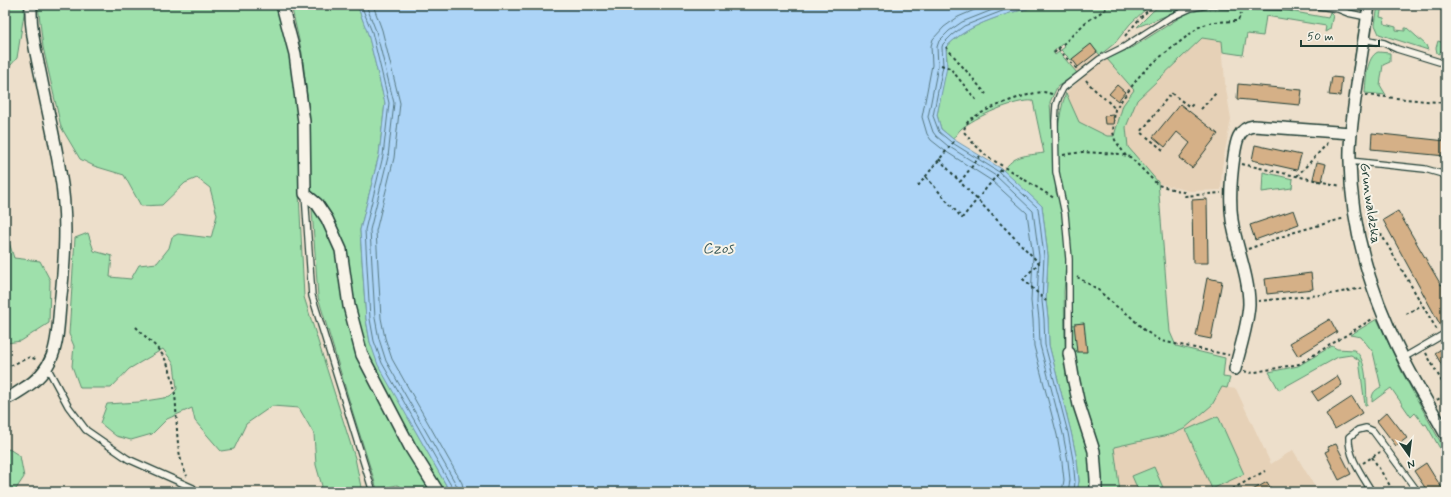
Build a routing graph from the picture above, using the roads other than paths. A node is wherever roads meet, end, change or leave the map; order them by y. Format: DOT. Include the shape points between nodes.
graph roads {
  1 [pos="31,5"];
  2 [pos="282,5"];
  3 [pos="1301,5"];
  4 [pos="1312,5"];
  5 [pos="1369,5"];
  6 [pos="1367,17"];
  7 [pos="1364,39"];
  8 [pos="1446,64"];
  9 [pos="1351,133"];
  10 [pos="1350,161"];
  11 [pos="1446,175"];
  12 [pos="305,194"];
  13 [pos="1443,335"];
  14 [pos="1069,353"];
  15 [pos="1403,358"];
  16 [pos="47,367"];
  17 [pos="1235,369"];
  18 [pos="5,399"];
  19 [pos="1446,435"];
  20 [pos="194,490"];
  21 [pos="373,492"];
  22 [pos="438,492"];
  23 [pos="1096,492"];
  24 [pos="1372,492"];
  25 [pos="1418,492"];
  1 -- 16 [label="street" via="34,47 61,173 64,209 64,272 57,339 54,355"];
  2 -- 12 [label="street" via="295,54 304,122"];
  3 -- 14 [label="lane" via="1208,5 1191,8 1169,18 1100,59 1063,88 1056,105 1056,172 1063,204 1069,258"];
  4 -- 6 [label="lane"];
  5 -- 6 [label="street, Grunwaldzka"];
  6 -- 7 [label="street, Grunwaldzka"];
  7 -- 8 [label="lane" via="1384,43"];
  7 -- 9 [label="street, Grunwaldzka"];
  9 -- 10 [label="street, Grunwaldzka"];
  9 -- 17 [label="street" via="1249,126 1236,140 1230,192 1232,220 1249,302"];
  10 -- 11 [label="lane" via="1425,169"];
  10 -- 15 [label="street, Grunwaldzka" via="1359,242 1376,298"];
  12 -- 21 [label="lane" via="312,296"];
  12 -- 22 [label="street" via="317,204 327,219 342,250 349,306 362,355 410,447"];
  13 -- 15 [label="lane"];
  14 -- 23 [label="street" via="1079,405 1094,451"];
  15 -- 19 [label="street, Grunwaldzka"];
  16 -- 18 [label="street" via="37,379"];
  16 -- 20 [label="lane" via="68,406 86,430 128,459"];
  24 -- 25 [label="lane" via="1351,454 1349,443 1349,436 1366,428 1373,431"];
}
